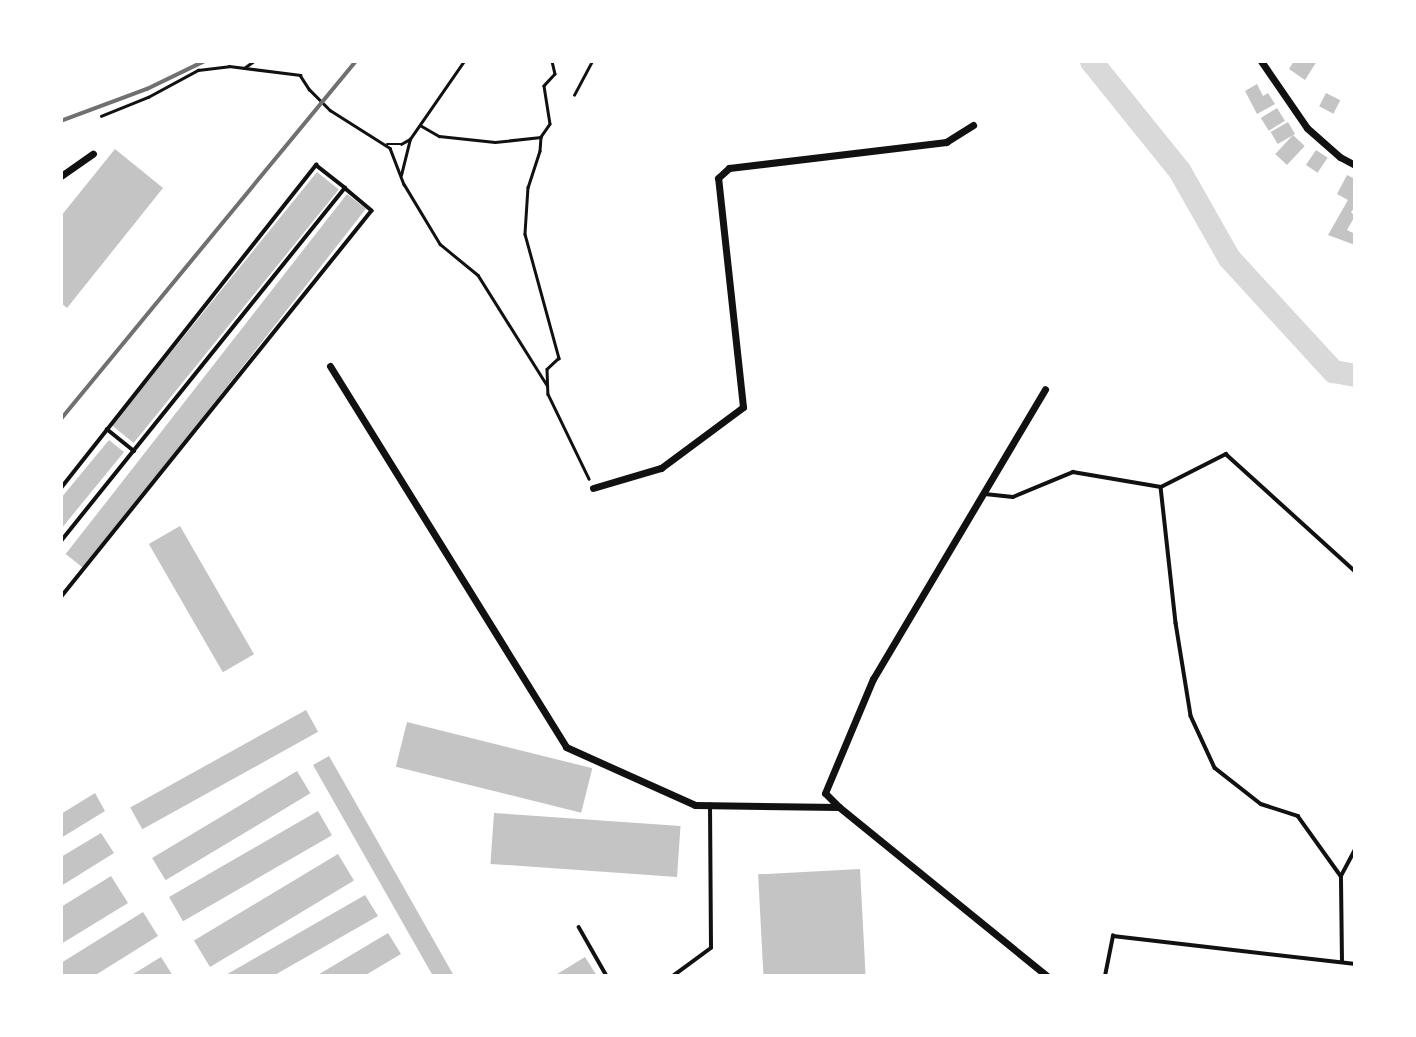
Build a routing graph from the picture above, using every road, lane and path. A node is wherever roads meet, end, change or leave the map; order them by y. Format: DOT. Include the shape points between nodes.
graph roads {
  1 [pos="254,61"];
  2 [pos="464,61"];
  3 [pos="552,61"];
  4 [pos="592,61"];
  5 [pos="1261,61"];
  6 [pos="244,68"];
  7 [pos="574,95"];
  8 [pos="101,116"];
  9 [pos="420,125"];
  10 [pos="973,125"];
  11 [pos="541,137"];
  12 [pos="410,139"];
  13 [pos="385,144"];
  14 [pos="93,154"];
  15 [pos="1355,165"];
  16 [pos="401,175"];
  17 [pos="61,176"];
  18 [pos="345,188"];
  19 [pos="330,366"];
  20 [pos="547,385"];
  21 [pos="1045,389"];
  22 [pos="107,429"];
  23 [pos="134,451"];
  24 [pos="1161,487"];
  25 [pos="61,488"];
  26 [pos="593,488"];
  27 [pos="982,494"];
  28 [pos="61,541"];
  29 [pos="1355,571"];
  30 [pos="61,598"];
  31 [pos="710,805"];
  32 [pos="839,807"];
  33 [pos="1355,850"];
  34 [pos="1341,876"];
  35 [pos="579,928"];
  36 [pos="1342,962"];
  37 [pos="1355,964"];
  38 [pos="607,976"];
  39 [pos="673,976"];
  40 [pos="1047,976"];
  41 [pos="1105,976"];
  1 -- 6 [label="path"];
  2 -- 9 [label="path"];
  3 -- 11 [label="path" via="555,74 544,86 550,124"];
  4 -- 7 [label="path"];
  5 -- 15 [label="street" via="1307,128"];
  6 -- 8 [label="path" via="198,70"];
  6 -- 13 [label="path" via="300,75 330,110"];
  9 -- 11 [label="path" via="439,136 484,141"];
  9 -- 12 [label="path"];
  10 -- 26 [label="street" via="946,142 729,168 718,178 743,407 661,468"];
  11 -- 20 [label="path" via="528,187 525,234 559,358 547,369"];
  12 -- 13 [label="path"];
  12 -- 16 [label="path"];
  13 -- 16 [label="path"];
  14 -- 17 [label="street"];
  16 -- 20 [label="path" via="440,244 478,275"];
  18 -- 22 [label="lane" via="316,165"];
  18 -- 23 [label="lane"];
  18 -- 30 [label="lane" via="372,211"];
  19 -- 31 [label="street" via="566,747 695,805"];
  20 -- 26 [label="path"];
  21 -- 27 [label="street"];
  22 -- 23 [label="lane"];
  22 -- 25 [label="lane"];
  23 -- 28 [label="lane"];
  24 -- 27 [label="lane" via="1073,472 1013,496"];
  24 -- 29 [label="lane" via="1226,454"];
  24 -- 34 [label="lane" via="1191,716 1215,768 1261,804 1298,816"];
  27 -- 32 [label="street" via="873,679 825,793"];
  31 -- 32 [label="street"];
  31 -- 39 [label="lane" via="711,948"];
  32 -- 40 [label="street"];
  33 -- 34 [label="lane"];
  34 -- 36 [label="lane"];
  35 -- 38 [label="lane"];
  36 -- 37 [label="lane"];
  36 -- 41 [label="lane" via="1113,936"];
}
